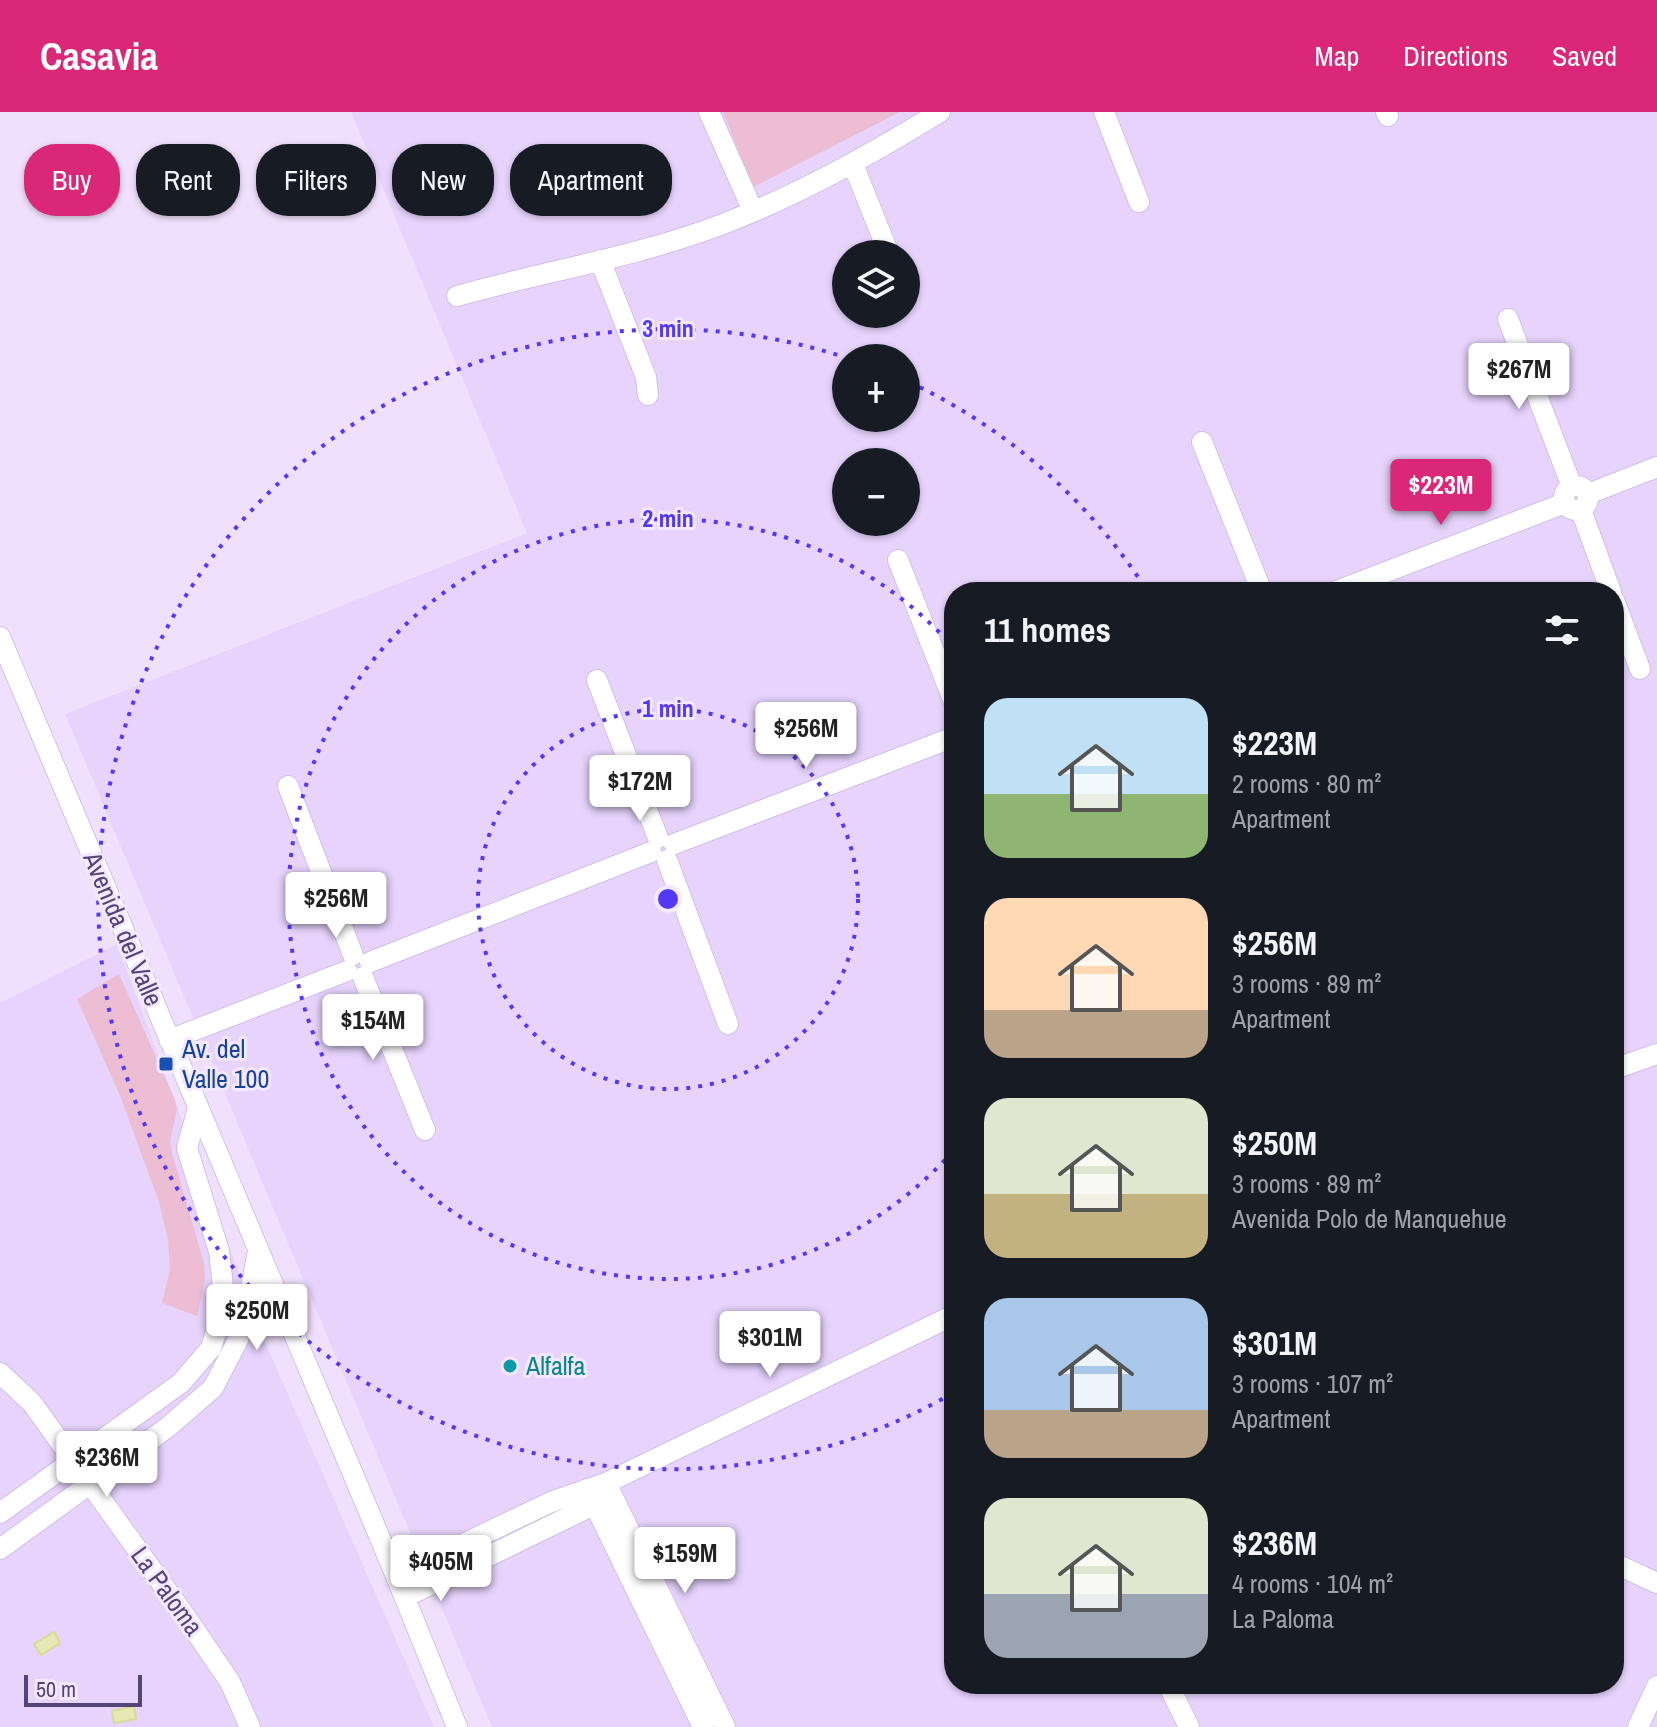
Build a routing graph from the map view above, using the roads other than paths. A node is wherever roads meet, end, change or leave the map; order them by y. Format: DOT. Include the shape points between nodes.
graph roads {
  1 [pos="709,112"];
  2 [pos="940,112"];
  3 [pos="1104,112"];
  4 [pos="853,164"];
  5 [pos="1139,202"];
  6 [pos="753,211"];
  7 [pos="883,240"];
  8 [pos="600,260"];
  9 [pos="457,296"];
  10 [pos="1508,319"];
  11 [pos="648,395"];
  12 [pos="1202,442"];
  13 [pos="1657,467"];
  14 [pos="1576,498"];
  15 [pos="898,560"];
  16 [pos="1258,582"];
  17 [pos="1360,582"];
  18 [pos="1607,582"];
  19 [pos="1624,627"];
  20 [pos="0,637"];
  21 [pos="1640,669"];
  22 [pos="944,677"];
  23 [pos="597,680"];
  24 [pos="944,738"];
  25 [pos="288,786"];
  26 [pos="662,848"];
  27 [pos="358,966"];
  28 [pos="728,1024"];
  29 [pos="169,1040"];
  30 [pos="1657,1054"];
  31 [pos="1624,1066"];
  32 [pos="198,1108"];
  33 [pos="425,1130"];
  34 [pos="258,1251"];
  35 [pos="944,1320"];
  36 [pos="0,1373"];
  37 [pos="73,1461"];
  38 [pos="90,1484"];
  39 [pos="595,1491"];
  40 [pos="0,1513"];
  41 [pos="0,1549"];
  42 [pos="1624,1568"];
  43 [pos="396,1576"];
  44 [pos="1657,1583"];
  45 [pos="405,1597"];
  46 [pos="1657,1686"];
  47 [pos="1173,1694"];
  48 [pos="457,1721"];
  49 [pos="250,1727"];
  50 [pos="703,1727"];
  51 [pos="725,1727"];
  52 [pos="1189,1727"];
  53 [pos="1638,1727"];
  1 -- 6 [label="street"];
  2 -- 4 [label="street"];
  3 -- 5 [label="street"];
  4 -- 6 [label="street"];
  4 -- 7 [label="street"];
  6 -- 8 [label="street"];
  8 -- 9 [label="street"];
  8 -- 11 [label="street" via="646,377"];
  10 -- 14 [label="street"];
  12 -- 16 [label="street"];
  13 -- 14 [label="street"];
  14 -- 17 [label="street"];
  14 -- 18 [label="street"];
  15 -- 22 [label="street"];
  19 -- 21 [label="street"];
  20 -- 29 [label="street, Avenida del Valle"];
  23 -- 26 [label="street"];
  24 -- 26 [label="street"];
  25 -- 27 [label="street"];
  26 -- 27 [label="street"];
  26 -- 28 [label="street"];
  27 -- 29 [label="street"];
  27 -- 33 [label="street"];
  29 -- 32 [label="street, Avenida del Valle"];
  30 -- 31 [label="street"];
  32 -- 34 [label="street, Avenida del Valle"];
  32 -- 37 [label="street" via="187,1148 220,1260 223,1299 216,1334 204,1359 181,1383"];
  34 -- 38 [label="street" via="242,1327 213,1388"];
  34 -- 43 [label="street, Avenida del Valle"];
  35 -- 39 [label="street"];
  36 -- 37 [label="street, La Paloma" via="32,1403"];
  37 -- 38 [label="street, La Paloma"];
  37 -- 40 [label="street"];
  38 -- 41 [label="street"];
  38 -- 49 [label="street, La Paloma" via="220,1665"];
  39 -- 43 [label="street" via="551,1502"];
  39 -- 45 [label="street" via="583,1510"];
  39 -- 50 [label="street"];
  39 -- 51 [label="street"];
  42 -- 44 [label="street"];
  43 -- 45 [label="street, Avenida del Valle"];
  45 -- 48 [label="street, Avenida del Valle"];
  46 -- 53 [label="street"];
  47 -- 52 [label="street"];
}
